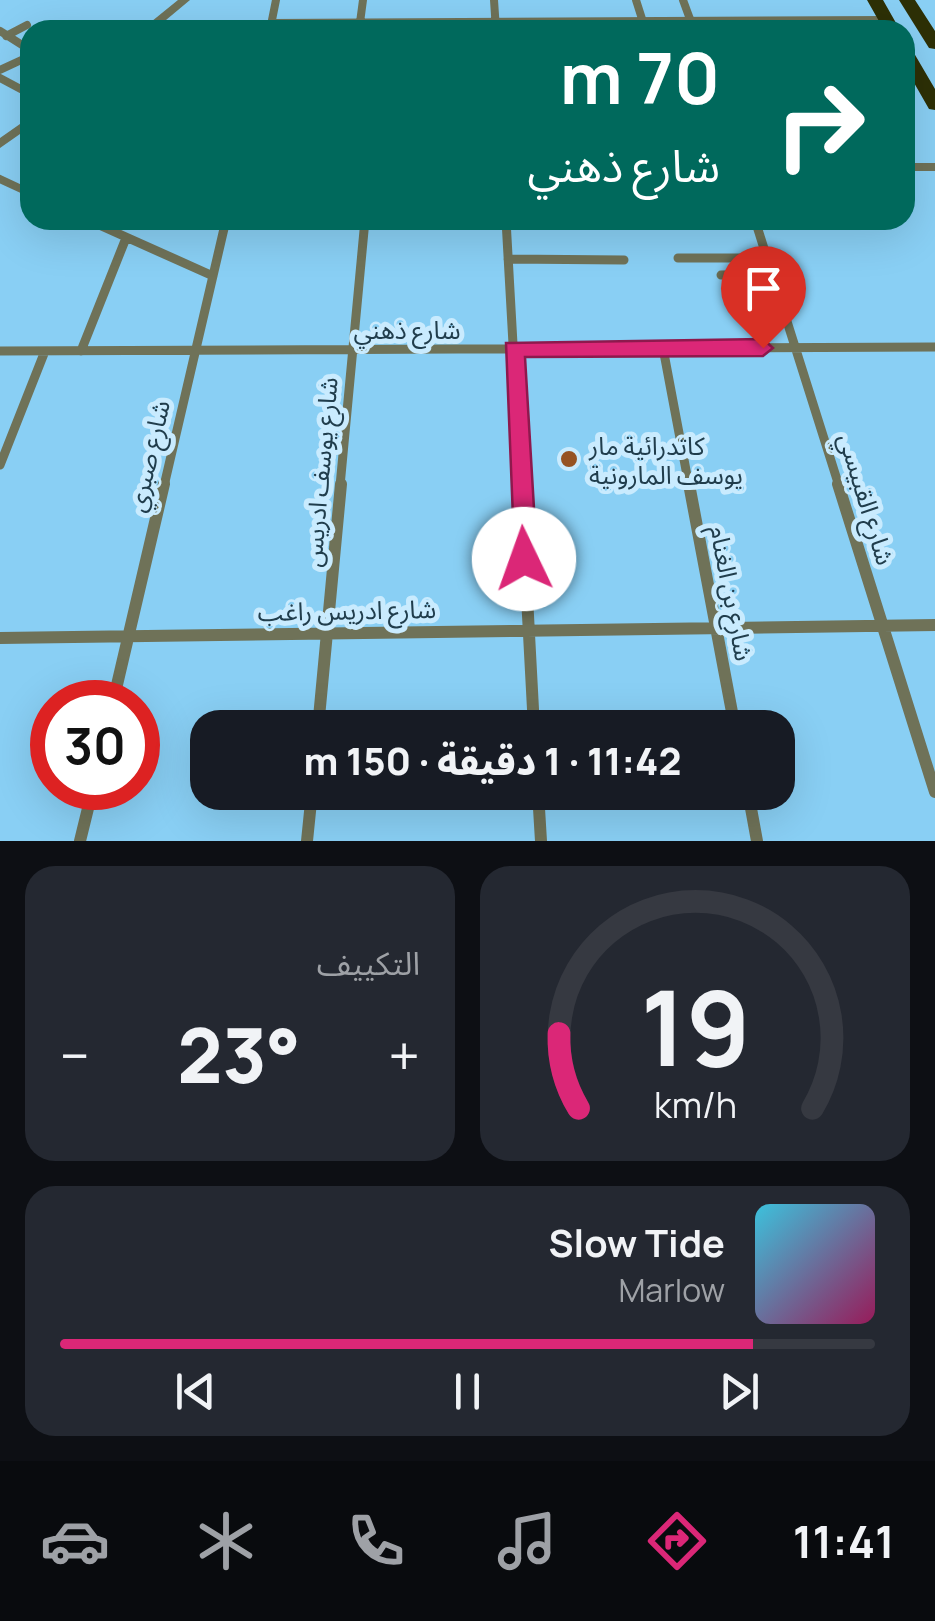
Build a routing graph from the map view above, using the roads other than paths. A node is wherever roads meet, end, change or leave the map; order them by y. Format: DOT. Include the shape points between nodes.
graph roads {
  1 [pos="185,0"];
  2 [pos="907,0"];
  3 [pos="920,0"];
  4 [pos="935,17"];
  5 [pos="160,20"];
  6 [pos="935,44"];
  7 [pos="915,70"];
  8 [pos="935,105"];
  9 [pos="20,129"];
  10 [pos="0,144"];
  11 [pos="109,230"];
  12 [pos="224,230"];
  13 [pos="364,230"];
  14 [pos="507,230"];
  15 [pos="758,230"];
  16 [pos="126,238"];
  17 [pos="678,258"];
  18 [pos="766,258"];
  19 [pos="508,259"];
  20 [pos="624,260"];
  21 [pos="771,274"];
  22 [pos="721,275"];
  23 [pos="213,276"];
  24 [pos="663,348"];
  25 [pos="796,348"];
  26 [pos="514,349"];
  27 [pos="196,350"];
  28 [pos="354,350"];
  29 [pos="934,350"];
  30 [pos="0,351"];
  31 [pos="45,351"];
  32 [pos="81,351"];
  33 [pos="0,465"];
  34 [pos="935,625"];
  35 [pos="883,626"];
  36 [pos="716,628"];
  37 [pos="528,629"];
  38 [pos="328,633"];
  39 [pos="130,636"];
  40 [pos="0,638"];
  41 [pos="119,680"];
  42 [pos="320,710"];
  43 [pos="533,710"];
  44 [pos="732,710"];
  45 [pos="935,792"];
  46 [pos="88,810"];
  47 [pos="310,810"];
  48 [pos="539,810"];
  49 [pos="751,810"];
  50 [pos="80,841"];
  51 [pos="307,841"];
  52 [pos="542,841"];
  53 [pos="757,841"];
  1 -- 5 [label="street"];
  2 -- 6 [label="main road"];
  3 -- 4 [label="main road"];
  7 -- 8 [label="main road"];
  9 -- 10 [label="street"];
  11 -- 16 [label="street"];
  12 -- 23 [label="street, شارع صبري"];
  13 -- 28 [label="street, شارع يوسف ادريس"];
  14 -- 19 [label="street"];
  15 -- 18 [label="street, شارع القبيسي"];
  16 -- 23 [label="street"];
  16 -- 32 [label="street"];
  17 -- 18 [label="street"];
  18 -- 21 [label="street, شارع القبيسي"];
  19 -- 20 [label="street"];
  19 -- 26 [label="street"];
  21 -- 22 [label="street"];
  21 -- 25 [label="street, شارع القبيسي"];
  23 -- 27 [label="street, شارع صبري"];
  24 -- 25 [label="street, شارع ذهني"];
  24 -- 26 [label="street, شارع ذهني"];
  24 -- 36 [label="street, شارع بن الغنام"];
  25 -- 29 [label="street, شارع ذهني"];
  25 -- 35 [label="street, شارع القبيسي"];
  26 -- 28 [label="street, شارع ذهني"];
  26 -- 37 [label="street"];
  27 -- 28 [label="street, شارع ذهني"];
  27 -- 32 [label="street, شارع ذهني"];
  27 -- 39 [label="street, شارع صبري"];
  28 -- 38 [label="street, شارع يوسف ادريس"];
  30 -- 31 [label="street, شارع ذهني"];
  31 -- 32 [label="street, شارع ذهني"];
  31 -- 33 [label="street"];
  34 -- 35 [label="street, شارع ادريس راغب"];
  35 -- 36 [label="street, شارع ادريس راغب"];
  35 -- 45 [label="street, شارع القبيسي"];
  36 -- 37 [label="street, شارع ادريس راغب"];
  36 -- 44 [label="street, شارع بن الغنام"];
  37 -- 38 [label="street, شارع ادريس راغب"];
  37 -- 43 [label="street"];
  38 -- 39 [label="street, شارع ادريس راغب"];
  38 -- 42 [label="street, شارع يوسف ادريس"];
  39 -- 40 [label="street, شارع ادريس راغب"];
  39 -- 41 [label="street, شارع صبري"];
  46 -- 50 [label="street"];
  47 -- 51 [label="street"];
  48 -- 52 [label="street"];
  49 -- 53 [label="street"];
}
